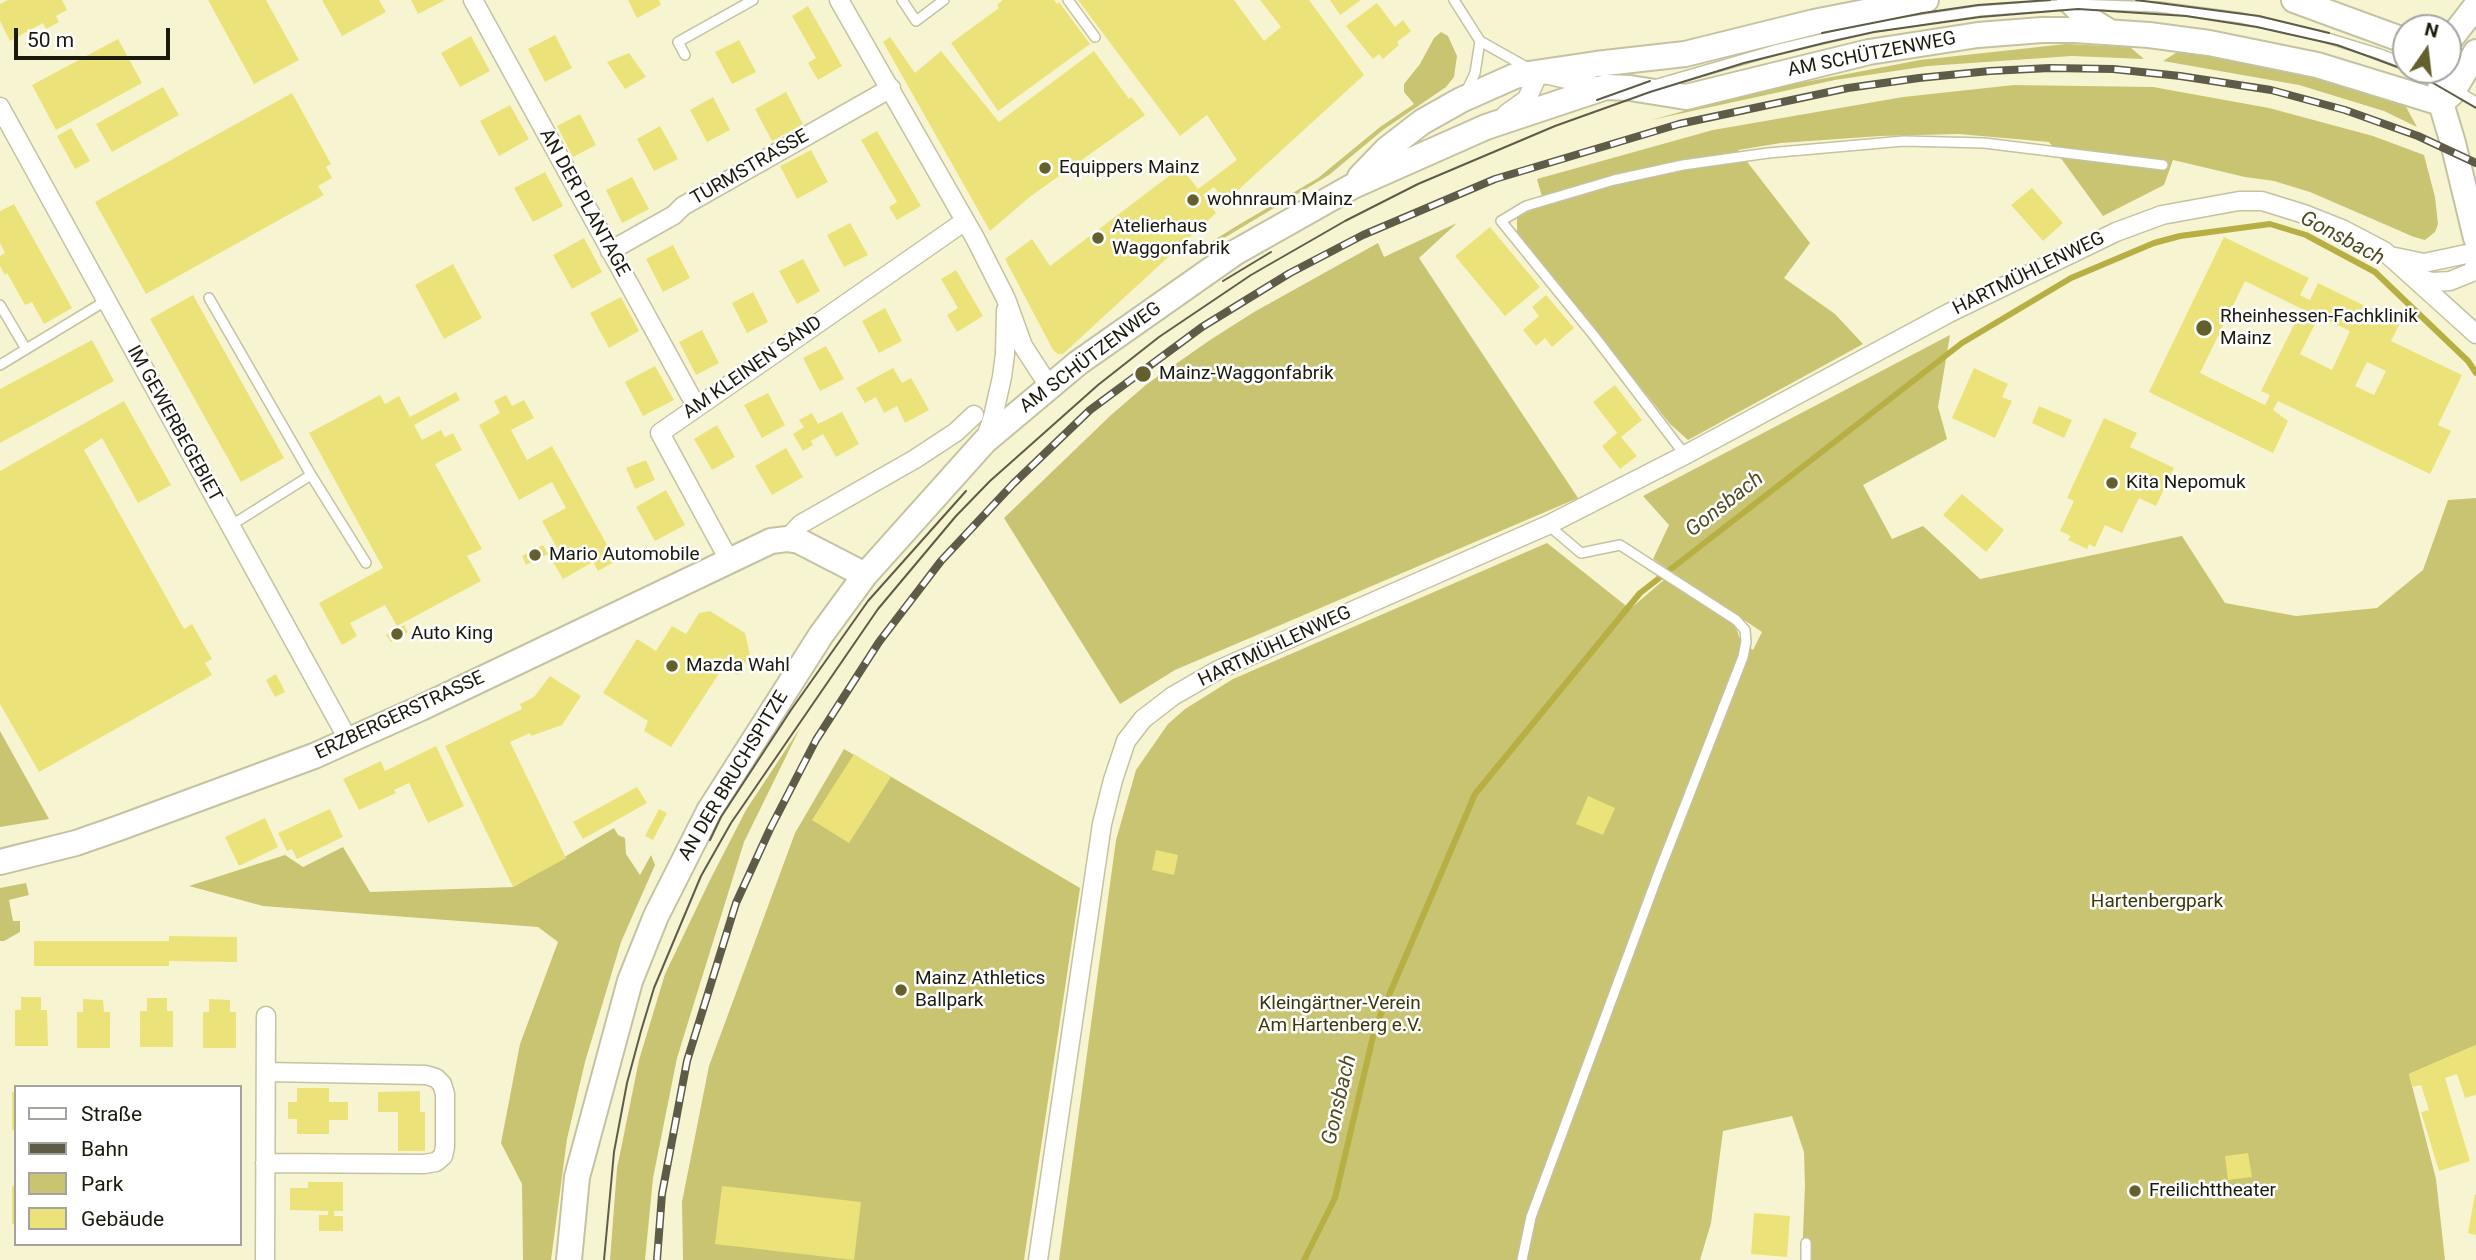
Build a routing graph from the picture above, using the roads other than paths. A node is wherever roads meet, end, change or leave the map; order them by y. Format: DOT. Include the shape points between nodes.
graph roads {
  1 [pos="473,0"];
  2 [pos="753,0"];
  3 [pos="839,0"];
  4 [pos="902,0"];
  5 [pos="944,0"];
  6 [pos="1068,0"];
  7 [pos="1454,0"];
  8 [pos="1926,0"];
  9 [pos="2140,0"];
  10 [pos="2294,0"];
  11 [pos="2069,2"];
  12 [pos="2476,6"];
  13 [pos="2158,7"];
  14 [pos="2462,24"];
  15 [pos="2042,30"];
  16 [pos="2109,32"];
  17 [pos="2392,36"];
  18 [pos="1095,37"];
  19 [pos="1480,41"];
  20 [pos="685,55"];
  21 [pos="2392,59"];
  22 [pos="1536,72"];
  23 [pos="2392,73"];
  24 [pos="2451,84"];
  25 [pos="2460,84"];
  26 [pos="1606,87"];
  27 [pos="891,88"];
  28 [pos="1639,90"];
  29 [pos="1461,100"];
  30 [pos="2476,102"];
  31 [pos="0,107"];
  32 [pos="1486,127"];
  33 [pos="2163,165"];
  34 [pos="1353,186"];
  35 [pos="965,221"];
  36 [pos="2476,238"];
  37 [pos="610,251"];
  38 [pos="2476,252"];
  39 [pos="2392,256"];
  40 [pos="2476,267"];
  41 [pos="2414,276"];
  42 [pos="209,298"];
  43 [pos="1006,299"];
  44 [pos="107,300"];
  45 [pos="0,305"];
  46 [pos="2476,334"];
  47 [pos="26,349"];
  48 [pos="0,365"];
  49 [pos="1049,386"];
  50 [pos="696,406"];
  51 [pos="974,415"];
  52 [pos="985,441"];
  53 [pos="1685,455"];
  54 [pos="311,475"];
  55 [pos="1548,525"];
  56 [pos="230,526"];
  57 [pos="787,539"];
  58 [pos="729,560"];
  59 [pos="366,563"];
  60 [pos="865,575"];
  61 [pos="349,741"];
  62 [pos="0,862"];
  63 [pos="266,1016"];
  64 [pos="604,1071"];
  65 [pos="266,1072"];
  66 [pos="265,1163"];
  67 [pos="1806,1243"];
  68 [pos="265,1260"];
  69 [pos="569,1260"];
  70 [pos="583,1260"];
  71 [pos="1038,1260"];
  72 [pos="1522,1260"];
  73 [pos="1806,1260"];
  1 -- 37 [label="street, AN DER PLANTAGE"];
  2 -- 20 [label="lane" via="678,42"];
  3 -- 27 [label="street"];
  4 -- 5 [label="lane" via="916,21"];
  6 -- 18 [label="lane"];
  7 -- 19 [label="lane"];
  8 -- 22 [label="main road, AM SCHÜTZENWEG" via="1685,54"];
  9 -- 13 [label="lane"];
  10 -- 17 [label="main road"];
  11 -- 13 [label="lane, AM SCHÜTZENWEG"];
  11 -- 15 [label="main road"];
  11 -- 16 [label="main road"];
  11 -- 28 [label="lane, AM SCHÜTZENWEG" via="1873,27"];
  12 -- 14 [label="main road"];
  13 -- 21 [label="lane" via="2283,27"];
  15 -- 16 [label="main road, AM SCHÜTZENWEG"];
  15 -- 28 [label="main road, AM SCHÜTZENWEG" via="1869,52 1686,97"];
  16 -- 23 [label="main road, AM SCHÜTZENWEG" via="2256,51 2342,72"];
  19 -- 22 [label="lane"];
  19 -- 29 [label="lane" via="1475,73"];
  22 -- 26 [label="street, AM SCHÜTZENWEG"];
  22 -- 29 [label="main road, AM SCHÜTZENWEG"];
  22 -- 32 [label="street, AM SCHÜTZENWEG" via="1527,99"];
  24 -- 36 [label="main road" via="2453,143"];
  25 -- 30 [label="lane"];
  26 -- 28 [label="main road, AM SCHÜTZENWEG"];
  26 -- 32 [label="main road, AM SCHÜTZENWEG"];
  27 -- 35 [label="street"];
  27 -- 37 [label="street, TURMSTRASSE"];
  29 -- 34 [label="main road, AM SCHÜTZENWEG" via="1405,134"];
  31 -- 44 [label="street, IM GEWERBEGEBIET"];
  32 -- 34 [label="main road, AM SCHÜTZENWEG"];
  33 -- 53 [label="lane" via="1984,143 1905,141 1782,151 1614,180 1526,206 1501,221"];
  34 -- 49 [label="main road, AM SCHÜTZENWEG" via="1236,251"];
  35 -- 43 [label="street"];
  35 -- 50 [label="street, AM KLEINEN SAND"];
  37 -- 50 [label="street, AN DER PLANTAGE"];
  38 -- 39 [label="street, HARTMÜHLENWEG" via="2424,263"];
  39 -- 41 [label="street, HARTMÜHLENWEG"];
  39 -- 53 [label="street, HARTMÜHLENWEG" via="2342,229 2262,201 2215,204 2162,215 1991,292"];
  40 -- 41 [label="street" via="2450,281"];
  41 -- 46 [label="street, HARTMÜHLENWEG"];
  42 -- 54 [label="lane"];
  43 -- 49 [label="street" via="1023,346"];
  43 -- 52 [label="street" via="1002,377"];
  44 -- 47 [label="lane"];
  44 -- 56 [label="street, IM GEWERBEGEBIET"];
  45 -- 47 [label="lane"];
  47 -- 48 [label="lane"];
  49 -- 52 [label="main road, AM SCHÜTZENWEG"];
  50 -- 58 [label="street, AM KLEINEN SAND" via="660,433"];
  51 -- 57 [label="street, ERZBERGERSTRASSE" via="915,459 800,524"];
  52 -- 60 [label="main road, AM SCHÜTZENWEG"];
  53 -- 55 [label="street, HARTMÜHLENWEG"];
  54 -- 56 [label="lane"];
  54 -- 59 [label="lane"];
  55 -- 71 [label="street, HARTMÜHLENWEG" via="1218,670 1143,719 1126,741 1102,824"];
  55 -- 72 [label="lane" via="1581,553 1620,545 1736,620 1745,630 1746,642 1531,1217"];
  56 -- 61 [label="street, IM GEWERBEGEBIET"];
  57 -- 58 [label="main road, ERZBERGERSTRASSE" via="771,541"];
  57 -- 60 [label="main road"];
  58 -- 61 [label="main road, ERZBERGERSTRASSE"];
  60 -- 64 [label="main road, AN DER BRUCHSPITZE" via="801,666 685,855 630,981"];
  61 -- 62 [label="main road, ERZBERGERSTRASSE" via="119,828"];
  63 -- 65 [label="street"];
  64 -- 69 [label="main road, AN DER BRUCHSPITZE" via="577,1177"];
  64 -- 70 [label="main road, AN DER BRUCHSPITZE"];
  65 -- 66 [label="street"];
  65 -- 66 [label="street" via="436,1077 445,1094 445,1147 436,1163"];
  66 -- 68 [label="street"];
  67 -- 73 [label="lane"];
}
